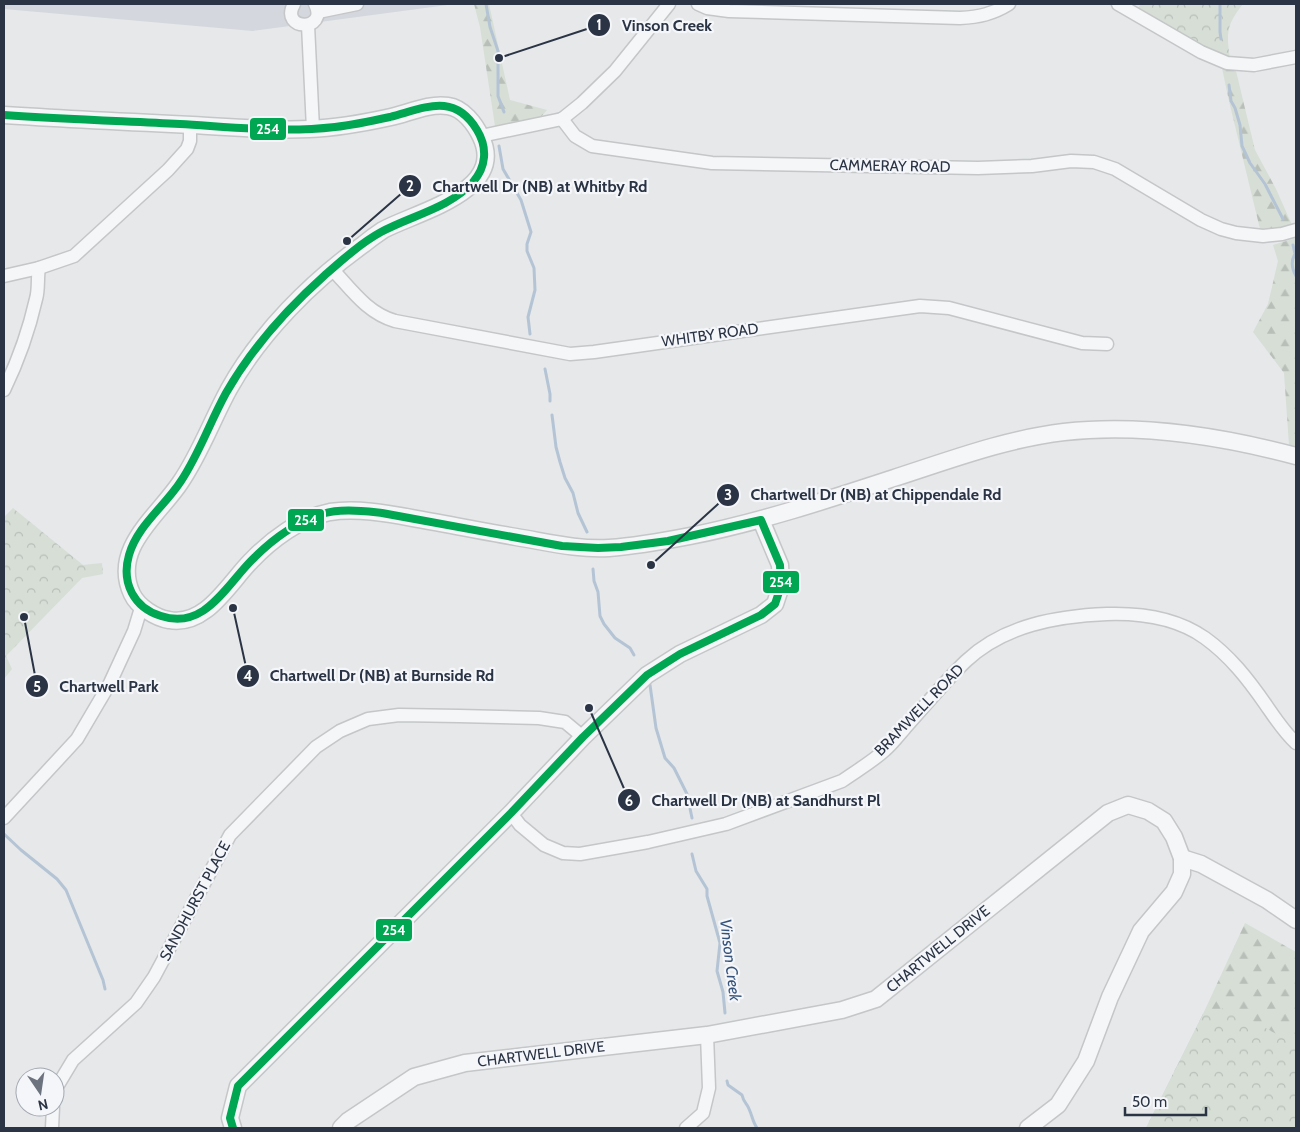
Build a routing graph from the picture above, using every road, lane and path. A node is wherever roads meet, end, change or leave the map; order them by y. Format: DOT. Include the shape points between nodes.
graph roads {
  1 [pos="294,4"];
  2 [pos="357,4"];
  3 [pos="698,4"];
  4 [pos="1009,4"];
  5 [pos="1118,4"];
  6 [pos="663,5"];
  7 [pos="317,8"];
  8 [pos="308,25"];
  9 [pos="1296,58"];
  10 [pos="4,115"];
  11 [pos="562,119"];
  12 [pos="190,125"];
  13 [pos="313,129"];
  14 [pos="481,136"];
  15 [pos="1296,230"];
  16 [pos="39,268"];
  17 [pos="332,269"];
  18 [pos="4,276"];
  19 [pos="1107,344"];
  20 [pos="4,390"];
  21 [pos="1296,456"];
  22 [pos="761,520"];
  23 [pos="141,608"];
  24 [pos="583,737"];
  25 [pos="1296,743"];
  26 [pos="511,813"];
  27 [pos="4,818"];
  28 [pos="1182,858"];
  29 [pos="1296,920"];
  30 [pos="707,1035"];
  31 [pos="65,1073"];
  32 [pos="234,1128"];
  33 [pos="341,1128"];
  34 [pos="686,1128"];
  35 [pos="1028,1128"];
  1 -- 8 [label="street" via="292,18 299,24"];
  2 -- 7 [label="street"];
  3 -- 4 [label="street" via="729,11 960,18 991,14"];
  5 -- 9 [label="street" via="1201,52 1227,63 1254,65"];
  6 -- 11 [label="street" via="615,71"];
  7 -- 8 [label="street" via="315,20"];
  8 -- 13 [label="street"];
  10 -- 12 [label="street"];
  11 -- 14 [label="street"];
  11 -- 15 [label="street, CAMMERAY ROAD" via="575,136 592,146 704,162 978,168 1094,162 1115,168 1221,229 1263,236"];
  12 -- 13 [label="street" via="263,130"];
  12 -- 16 [label="street" via="187,149 168,170 74,256"];
  13 -- 14 [label="street" via="444,105 458,109"];
  14 -- 17 [label="street" via="486,154 480,176 460,195 383,230"];
  16 -- 18 [label="street"];
  16 -- 20 [label="street" via="37,297 28,330"];
  17 -- 19 [label="street, WHITBY ROAD" via="370,310 382,317 570,354 920,306 948,308 1082,343"];
  17 -- 23 [label="street" via="262,340 230,386 182,481 130,548 126,566 128,580"];
  21 -- 22 [label="street" via="1230,440 1166,431 1116,428 1061,432 1006,443"];
  22 -- 23 [label="street" via="665,541 608,548 572,547 388,514 330,512 284,532 252,559 213,605 201,613 185,620 168,620"];
  22 -- 24 [label="street" via="780,565 781,586 775,604 761,615 680,654 647,675"];
  23 -- 27 [label="street" via="110,683 77,739"];
  24 -- 26 [label="street"];
  24 -- 31 [label="street, SANDHURST PLACE" via="565,722 539,718 407,715 368,719 332,736 316,747 230,835 154,977 136,1003 73,1060"];
  25 -- 26 [label="street, BRAMWELL ROAD" via="1227,655 1202,636 1166,619 1126,614 1086,615 1015,630 989,644 967,660 885,750 842,781 726,824 580,854 563,853 544,846"];
  26 -- 32 [label="street" via="238,1086 230,1118"];
  28 -- 29 [label="street" via="1209,868"];
  28 -- 30 [label="street, CHARTWELL DRIVE" via="1164,821 1148,811 1128,805 1108,813 876,999 842,1010"];
  28 -- 35 [label="street" via="1182,874 1174,892 1141,931 1110,997 1086,1061 1058,1105"];
  30 -- 33 [label="street, CHARTWELL DRIVE" via="465,1062 414,1077"];
  30 -- 34 [label="street" via="710,1088 703,1113"];
}
